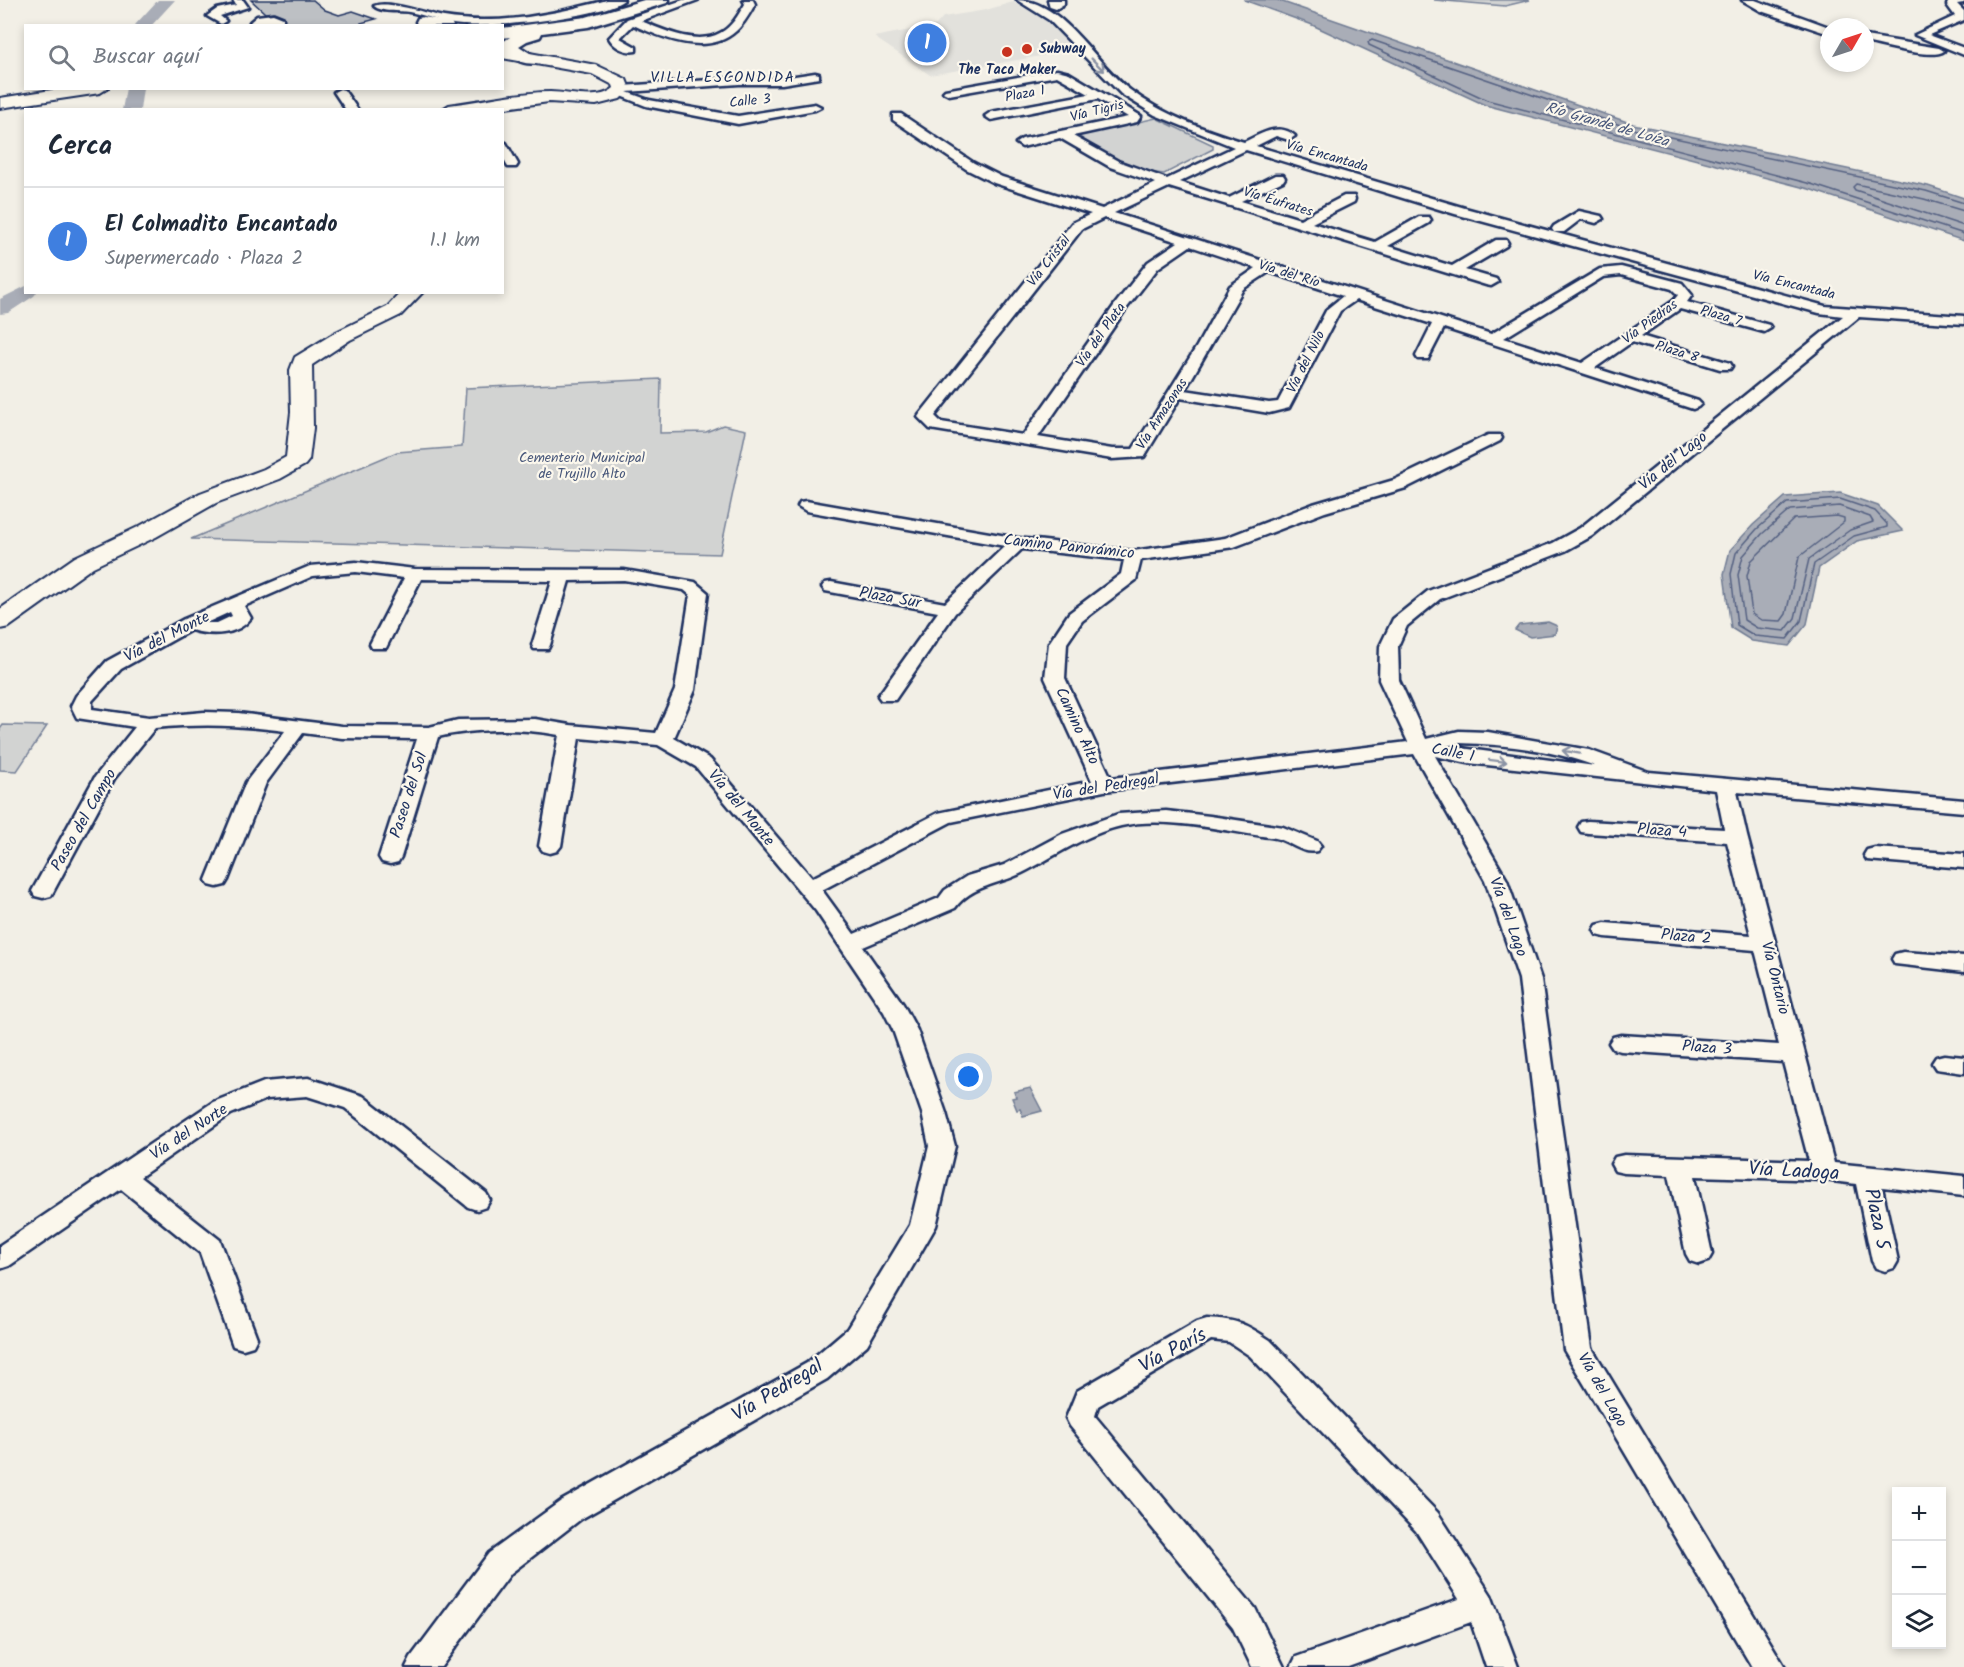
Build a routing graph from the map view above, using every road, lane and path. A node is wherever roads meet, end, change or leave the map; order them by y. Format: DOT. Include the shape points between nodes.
graph roads {
  1 [pos="619,0"];
  2 [pos="639,0"];
  3 [pos="660,0"];
  4 [pos="693,0"];
  5 [pos="748,0"];
  6 [pos="1022,0"];
  7 [pos="1747,0"];
  8 [pos="1964,0"];
  9 [pos="241,4"];
  10 [pos="261,18"];
  11 [pos="221,21"];
  12 [pos="631,21"];
  13 [pos="421,22"];
  14 [pos="588,22"];
  15 [pos="1820,28"];
  16 [pos="505,29"];
  17 [pos="1090,37"];
  18 [pos="1874,41"];
  19 [pos="632,50"];
  20 [pos="1964,52"];
  21 [pos="504,55"];
  22 [pos="504,55"];
  23 [pos="530,58"];
  24 [pos="551,63"];
  25 [pos="1119,67"];
  26 [pos="816,76"];
  27 [pos="1135,82"];
  28 [pos="59,90"];
  29 [pos="84,90"];
  30 [pos="340,92"];
  31 [pos="622,92"];
  32 [pos="949,92"];
  33 [pos="1100,95"];
  34 [pos="30,97"];
  35 [pos="0,99"];
  36 [pos="601,103"];
  37 [pos="0,105"];
  38 [pos="815,107"];
  39 [pos="351,108"];
  40 [pos="464,108"];
  41 [pos="991,116"];
  42 [pos="897,117"];
  43 [pos="1063,135"];
  44 [pos="1289,136"];
  45 [pos="1022,144"];
  46 [pos="1248,144"];
  47 [pos="504,150"];
  48 [pos="512,164"];
  49 [pos="1279,178"];
  50 [pos="1167,183"];
  51 [pos="1349,199"];
  52 [pos="1228,203"];
  53 [pos="1099,214"];
  54 [pos="1596,219"];
  55 [pos="1424,220"];
  56 [pos="1300,224"];
  57 [pos="1559,229"];
  58 [pos="1187,242"];
  59 [pos="1501,243"];
  60 [pos="1376,247"];
  61 [pos="1267,267"];
  62 [pos="1453,271"];
  63 [pos="1491,282"];
  64 [pos="411,294"];
  65 [pos="1355,294"];
  66 [pos="1678,304"];
  67 [pos="1855,314"];
  68 [pos="1964,320"];
  69 [pos="1440,322"];
  70 [pos="1764,328"];
  71 [pos="1629,337"];
  72 [pos="1493,339"];
  73 [pos="1423,356"];
  74 [pos="1725,366"];
  75 [pos="1583,369"];
  76 [pos="1176,393"];
  77 [pos="1693,404"];
  78 [pos="931,421"];
  79 [pos="1494,438"];
  80 [pos="1028,440"];
  81 [pos="806,506"];
  82 [pos="1018,543"];
  83 [pos="1133,556"];
  84 [pos="415,574"];
  85 [pos="562,576"];
  86 [pos="831,587"];
  87 [pos="950,609"];
  88 [pos="0,621"];
  89 [pos="379,644"];
  90 [pos="541,645"];
  91 [pos="888,696"];
  92 [pos="149,723"];
  93 [pos="298,727"];
  94 [pos="570,731"];
  95 [pos="429,733"];
  96 [pos="663,740"];
  97 [pos="1420,747"];
  98 [pos="1725,784"];
  99 [pos="1104,785"];
  100 [pos="1964,806"];
  101 [pos="1588,827"];
  102 [pos="1736,836"];
  103 [pos="550,846"];
  104 [pos="1310,846"];
  105 [pos="1875,855"];
  106 [pos="390,857"];
  107 [pos="1964,861"];
  108 [pos="217,880"];
  109 [pos="809,888"];
  110 [pos="43,891"];
  111 [pos="1605,930"];
  112 [pos="849,944"];
  113 [pos="1766,944"];
  114 [pos="1903,959"];
  115 [pos="1964,964"];
  116 [pos="1621,1043"];
  117 [pos="1794,1054"];
  118 [pos="1624,1164"];
  119 [pos="1680,1166"];
  120 [pos="1824,1172"];
  121 [pos="123,1177"];
  122 [pos="1866,1177"];
  123 [pos="1964,1186"];
  124 [pos="477,1200"];
  125 [pos="1699,1254"];
  126 [pos="0,1259"];
  127 [pos="1885,1262"];
  128 [pos="243,1338"];
  129 [pos="1480,1605"];
  130 [pos="422,1667"];
  131 [pos="1268,1667"];
  132 [pos="1307,1667"];
  133 [pos="1502,1667"];
  134 [pos="1769,1667"];
  1 -- 13 [label="street" via="563,15 489,23"];
  2 -- 16 [label="main road" via="598,13"];
  3 -- 14 [label="main road"];
  4 -- 12 [label="street"];
  5 -- 12 [label="street" via="750,4 733,29 718,39 669,36"];
  6 -- 46 [label="street, Vía Encantada, one-way" via="1053,18 1125,92 1159,113 1218,138"];
  7 -- 15 [label="street"];
  8 -- 20 [label="street" via="1952,5 1960,18 1920,35"];
  9 -- 10 [label="street"];
  9 -- 11 [label="street" via="212,16"];
  12 -- 19 [label="street" via="614,38"];
  13 -- 13 [label="street" via="374,4"];
  14 -- 16 [label="main road"];
  14 -- 23 [label="main road" via="527,35 510,45"];
  17 -- 25 [label="street"];
  18 -- 20 [label="street"];
  21 -- 23 [label="main road"];
  22 -- 24 [label="main road"];
  23 -- 24 [label="main road"];
  24 -- 31 [label="main road" via="596,70 620,82"];
  26 -- 31 [label="street"];
  27 -- 46 [label="street, Vía Encantada" via="1173,110"];
  28 -- 34 [label="main road"];
  29 -- 34 [label="main road"];
  30 -- 39 [label="street"];
  31 -- 36 [label="street"];
  31 -- 38 [label="street, Calle 3" via="646,103 738,120"];
  31 -- 40 [label="main road" via="596,100 549,97"];
  32 -- 33 [label="street, Vía Tigris" via="1046,74 1065,75"];
  33 -- 41 [label="street, Plaza 1"];
  33 -- 43 [label="street, Vía Tigris" via="1134,114 1133,119"];
  34 -- 35 [label="main road"];
  34 -- 37 [label="main road"];
  42 -- 53 [label="street, Vía del Río" via="998,180"];
  43 -- 45 [label="street, Vía Tigris"];
  43 -- 50 [label="street, Vía Éufrates" via="1114,164"];
  44 -- 46 [label="street, Vía Cristal" via="1275,132"];
  46 -- 50 [label="street, Vía Cristal"];
  46 -- 57 [label="street, Vía Encantada"];
  46 -- 67 [label="street, Vía Encantada" via="1651,264 1824,310"];
  47 -- 48 [label="street"];
  49 -- 52 [label="street"];
  50 -- 52 [label="street, Vía Éufrates"];
  50 -- 53 [label="street, Vía Cristal"];
  51 -- 56 [label="street"];
  52 -- 56 [label="street, Vía Éufrates"];
  53 -- 58 [label="street, Vía del Río"];
  53 -- 78 [label="street, Vía Cristal" via="1068,235 926,417"];
  54 -- 57 [label="street" via="1580,215"];
  55 -- 60 [label="street"];
  56 -- 60 [label="street, Vía Éufrates"];
  57 -- 67 [label="street, Vía Encantada" via="1834,303"];
  58 -- 61 [label="street, Vía del Río"];
  58 -- 80 [label="street, Vía del Plata" via="1153,265 1120,306"];
  59 -- 62 [label="street"];
  60 -- 62 [label="street, Vía Éufrates"];
  61 -- 65 [label="street, Vía del Río"];
  61 -- 76 [label="street, Vía Amazonas" via="1237,286"];
  62 -- 63 [label="street, Vía Éufrates"];
  64 -- 88 [label="main road" via="394,311 343,336 303,363 302,436 297,460 272,474 208,498 84,561"];
  65 -- 69 [label="street, Vía del Río"];
  65 -- 76 [label="street, Vía del Nilo" via="1334,309 1284,405 1269,408"];
  66 -- 70 [label="street, Plaza 7"];
  66 -- 71 [label="street, Vía Piedras"];
  66 -- 72 [label="street, Vía Piedras" via="1685,295 1677,286 1621,271 1600,273"];
  67 -- 68 [label="street"];
  67 -- 97 [label="street, Vía del Lago" via="1586,532 1559,547 1434,595 1399,623 1389,646 1389,680"];
  69 -- 72 [label="street, Vía del Río"];
  69 -- 73 [label="street"];
  71 -- 74 [label="street, Plaza 8"];
  71 -- 75 [label="street, Vía Piedras"];
  72 -- 75 [label="street, Vía del Río"];
  75 -- 77 [label="street, Vía del Río"];
  76 -- 80 [label="street, Vía Amazonas" via="1138,454 1112,454"];
  78 -- 80 [label="street, Vía Amazonas" via="936,426"];
  79 -- 83 [label="street, Camino Panorámico" via="1400,484 1319,508 1228,543"];
  81 -- 82 [label="street, Camino Panorámico"];
  82 -- 83 [label="street, Camino Panorámico"];
  82 -- 87 [label="street"];
  83 -- 99 [label="street, Camino Alto" via="1130,576 1075,617 1058,643 1055,678"];
  84 -- 85 [label="street"];
  84 -- 89 [label="street"];
  84 -- 92 [label="street, Vía del Monte" via="356,567 310,571 234,604 242,618 225,628 206,630 190,623 114,665 81,706 84,714"];
  85 -- 90 [label="street"];
  85 -- 96 [label="street" via="624,575 689,586 699,593 685,690"];
  86 -- 87 [label="street, Plaza Sur"];
  87 -- 91 [label="street"];
  92 -- 93 [label="street, Vía del Monte" via="238,718"];
  92 -- 110 [label="street, Paseo del Campo" via="105,777"];
  93 -- 95 [label="street, Vía del Monte"];
  93 -- 108 [label="street" via="256,782"];
  94 -- 95 [label="street, Vía del Monte" via="535,725 458,726"];
  94 -- 96 [label="street, Vía del Monte"];
  94 -- 103 [label="street"];
  95 -- 106 [label="street, Paseo del Sol"];
  96 -- 109 [label="street, Vía del Monte" via="703,763"];
  97 -- 98 [label="street, Calle 1" via="1468,757"];
  97 -- 99 [label="street, Vía del Pedregal"];
  97 -- 134 [label="street, Vía del Lago" via="1496,880 1530,979 1578,1350"];
  98 -- 100 [label="street, Calle 1"];
  98 -- 102 [label="street, Vía Ontario"];
  99 -- 109 [label="street, Vía del Pedregal" via="945,817"];
  101 -- 102 [label="street, Plaza 4"];
  102 -- 113 [label="street, Vía Ontario"];
  104 -- 112 [label="street" via="1282,833 1210,822 1166,817 1118,820 1069,838 1012,870 975,881 946,903"];
  105 -- 107 [label="street"];
  109 -- 112 [label="street, Vía Pedregal"];
  111 -- 113 [label="street, Plaza 2"];
  112 -- 130 [label="street, Vía Pedregal" via="895,1010 934,1113 942,1146 923,1226 856,1337 817,1371 571,1510 500,1563"];
  113 -- 117 [label="street, Vía Ontario"];
  114 -- 115 [label="street"];
  116 -- 117 [label="street, Plaza 3"];
  117 -- 120 [label="street, Vía Ontario"];
  118 -- 119 [label="street, Vía Ladoga"];
  119 -- 120 [label="street, Vía Ladoga"];
  119 -- 125 [label="street"];
  120 -- 122 [label="street, Vía Ladoga"];
  121 -- 124 [label="street, Vía del Norte" via="222,1108 264,1091 308,1087 354,1102"];
  121 -- 126 [label="street, Vía del Norte"];
  121 -- 128 [label="street" via="211,1247"];
  122 -- 123 [label="street, Vía Ladoga"];
  122 -- 127 [label="street, Plaza 5"];
  129 -- 131 [label="street, Vía París" via="1427,1522 1260,1348 1235,1331 1207,1329 1087,1399 1080,1418 1244,1618"];
  129 -- 132 [label="street"];
  129 -- 133 [label="street, Vía París"];
}
